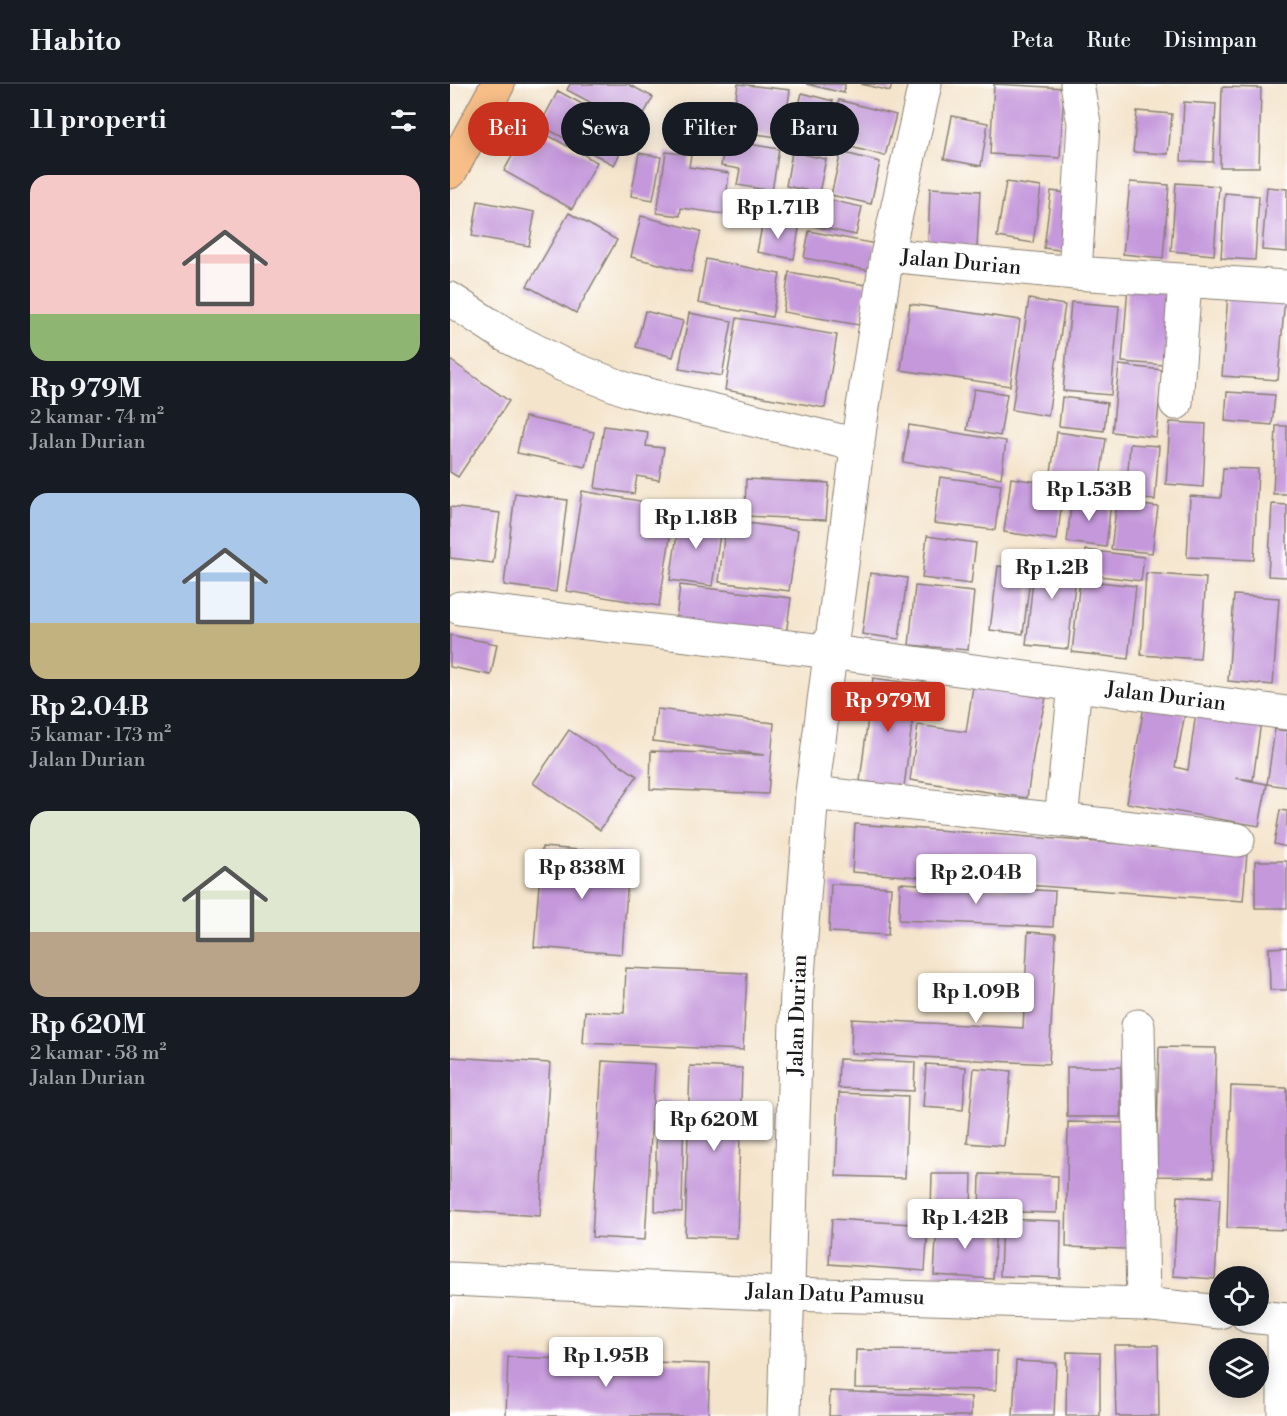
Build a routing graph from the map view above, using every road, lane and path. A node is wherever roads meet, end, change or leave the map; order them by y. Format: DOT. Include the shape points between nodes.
graph roads {
  1 [pos="498,84"];
  2 [pos="925,84"];
  3 [pos="1077,84"];
  4 [pos="450,172"];
  5 [pos="887,255"];
  6 [pos="1075,273"];
  7 [pos="1185,281"];
  8 [pos="1287,287"];
  9 [pos="450,299"];
  10 [pos="1176,403"];
  11 [pos="858,445"];
  12 [pos="460,608"];
  13 [pos="831,652"];
  14 [pos="1075,685"];
  15 [pos="1287,713"];
  16 [pos="812,793"];
  17 [pos="1061,820"];
  18 [pos="1238,840"];
  19 [pos="1138,1026"];
  20 [pos="450,1279"];
  21 [pos="789,1294"];
  22 [pos="1143,1304"];
  23 [pos="1209,1311"];
  24 [pos="1269,1318"];
  25 [pos="1286,1320"];
  26 [pos="784,1416"];
  27 [pos="1284,1416"];
  1 -- 4 [label="highway"];
  2 -- 5 [label="street, Jalan Durian"];
  3 -- 6 [label="street" via="1084,123"];
  5 -- 6 [label="street, Jalan Durian"];
  5 -- 11 [label="street, Jalan Durian"];
  6 -- 7 [label="street, Jalan Durian"];
  7 -- 8 [label="street, Jalan Durian"];
  7 -- 10 [label="street"];
  9 -- 11 [label="street" via="505,335 563,365 628,390"];
  11 -- 13 [label="street, Jalan Durian"];
  12 -- 13 [label="street"];
  13 -- 14 [label="street, Jalan Durian"];
  13 -- 16 [label="street, Jalan Durian"];
  14 -- 15 [label="street, Jalan Durian"];
  14 -- 17 [label="street"];
  16 -- 17 [label="street"];
  16 -- 21 [label="street, Jalan Durian" via="797,989"];
  17 -- 18 [label="street"];
  19 -- 22 [label="street"];
  20 -- 21 [label="street, Jalan Datu Pamusu"];
  21 -- 22 [label="street, Jalan Datu Pamusu"];
  21 -- 26 [label="street, Jalan Durian"];
  22 -- 23 [label="street, Jalan Datu Pamusu"];
  24 -- 25 [label="street"];
  25 -- 27 [label="street"];
}
